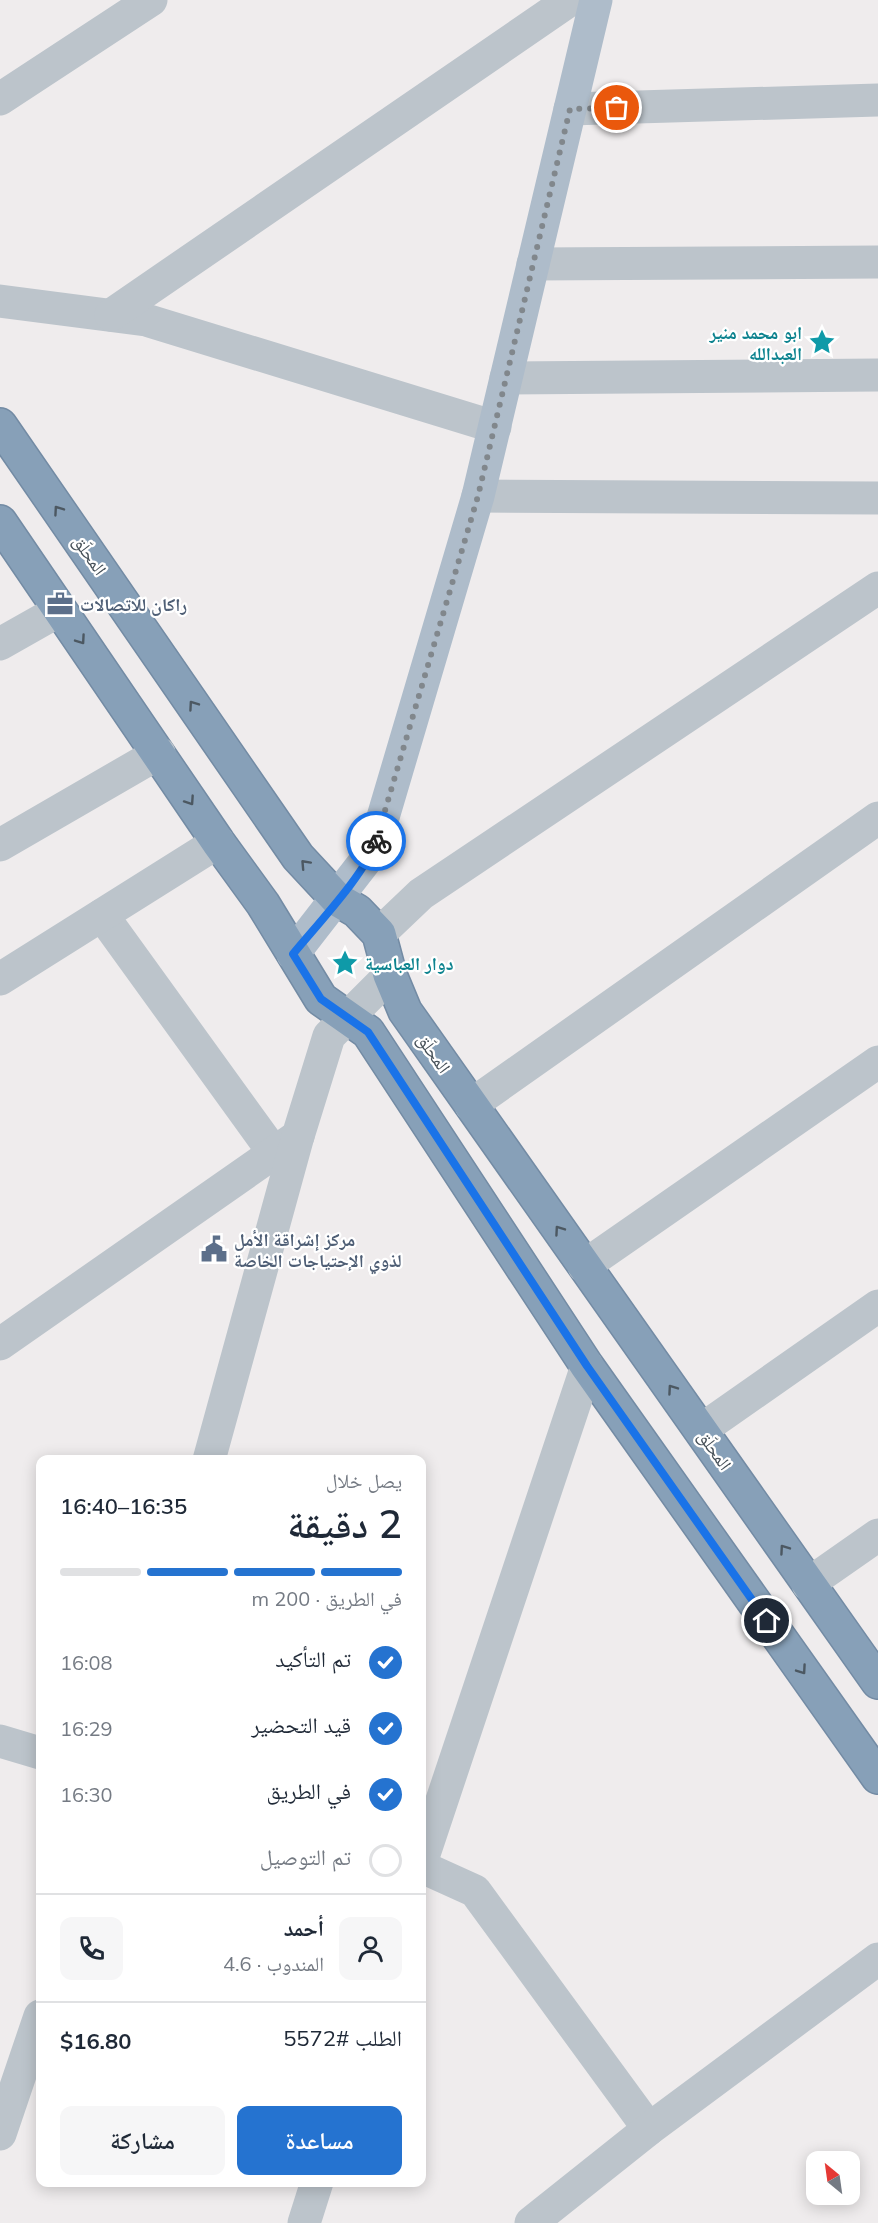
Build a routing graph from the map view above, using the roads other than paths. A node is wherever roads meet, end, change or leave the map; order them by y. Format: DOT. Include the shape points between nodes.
graph roads {
  1 [pos="151,0"];
  2 [pos="570,0"];
  3 [pos="596,0"];
  4 [pos="0,99"];
  5 [pos="878,99"];
  6 [pos="570,109"];
  7 [pos="878,262"];
  8 [pos="533,264"];
  9 [pos="0,301"];
  10 [pos="111,315"];
  11 [pos="878,375"];
  12 [pos="506,378"];
  13 [pos="0,425"];
  14 [pos="495,427"];
  15 [pos="478,496"];
  16 [pos="878,498"];
  17 [pos="0,522"];
  18 [pos="878,588"];
  19 [pos="60,610"];
  20 [pos="0,644"];
  21 [pos="159,753"];
  22 [pos="878,818"];
  23 [pos="218,842"];
  24 [pos="0,845"];
  25 [pos="338,900"];
  26 [pos="102,915"];
  27 [pos="379,934"];
  28 [pos="293,954"];
  29 [pos="390,975"];
  30 [pos="0,979"];
  31 [pos="346,1017"];
  32 [pos="878,1062"];
  33 [pos="471,1105"];
  34 [pos="286,1144"];
  35 [pos="584,1266"];
  36 [pos="878,1306"];
  37 [pos="0,1344"];
  38 [pos="587,1366"];
  39 [pos="701,1431"];
  40 [pos="210,1455"];
  41 [pos="878,1535"];
  42 [pos="808,1584"];
  43 [pos="878,1682"];
  44 [pos="0,1741"];
  45 [pos="36,1752"];
  46 [pos="878,1777"];
  47 [pos="426,1848"];
  48 [pos="426,1869"];
  49 [pos="878,1959"];
  50 [pos="36,2028"];
  51 [pos="649,2129"];
  52 [pos="0,2134"];
  53 [pos="315,2187"];
  54 [pos="304,2223"];
  55 [pos="531,2223"];
  1 -- 4 [label="street"];
  2 -- 10 [label="street"];
  3 -- 6 [label="main road"];
  5 -- 6 [label="street"];
  6 -- 8 [label="main road"];
  7 -- 8 [label="street"];
  8 -- 12 [label="main road"];
  9 -- 10 [label="street"];
  10 -- 14 [label="street" via="146,320"];
  11 -- 12 [label="street"];
  12 -- 14 [label="main road"];
  25 -- 13 [label="highway, المحلّق, one-way" via="298,857"];
  14 -- 15 [label="main road"];
  15 -- 16 [label="street"];
  15 -- 25 [label="main road" via="373,851"];
  17 -- 19 [label="highway"];
  18 -- 27 [label="street" via="421,894"];
  19 -- 20 [label="street"];
  19 -- 21 [label="highway, one-way"];
  21 -- 23 [label="highway, one-way"];
  21 -- 24 [label="street"];
  22 -- 33 [label="street"];
  23 -- 26 [label="street"];
  23 -- 28 [label="highway"];
  25 -- 27 [label="highway, المحلّق" via="357,911"];
  25 -- 28 [label="main road"];
  26 -- 30 [label="street"];
  26 -- 34 [label="street"];
  27 -- 29 [label="highway, المحلّق"];
  28 -- 31 [label="highway" via="321,999"];
  29 -- 31 [label="street"];
  29 -- 33 [label="highway, المحلّق" via="405,1011"];
  31 -- 34 [label="street" via="329,1036"];
  31 -- 38 [label="highway" via="368,1032"];
  32 -- 35 [label="street"];
  35 -- 33 [label="highway, المحلّق, one-way"];
  34 -- 37 [label="street"];
  34 -- 40 [label="street"];
  39 -- 35 [label="highway, المحلّق, one-way"];
  36 -- 39 [label="street"];
  38 -- 46 [label="highway, one-way"];
  38 -- 47 [label="street"];
  42 -- 39 [label="highway, المحلّق, one-way"];
  41 -- 42 [label="street"];
  42 -- 43 [label="highway, المحلّق"];
  44 -- 45 [label="street"];
  48 -- 51 [label="street" via="475,1891"];
  49 -- 51 [label="street"];
  50 -- 52 [label="street"];
  51 -- 55 [label="street"];
  53 -- 54 [label="street"];
}
